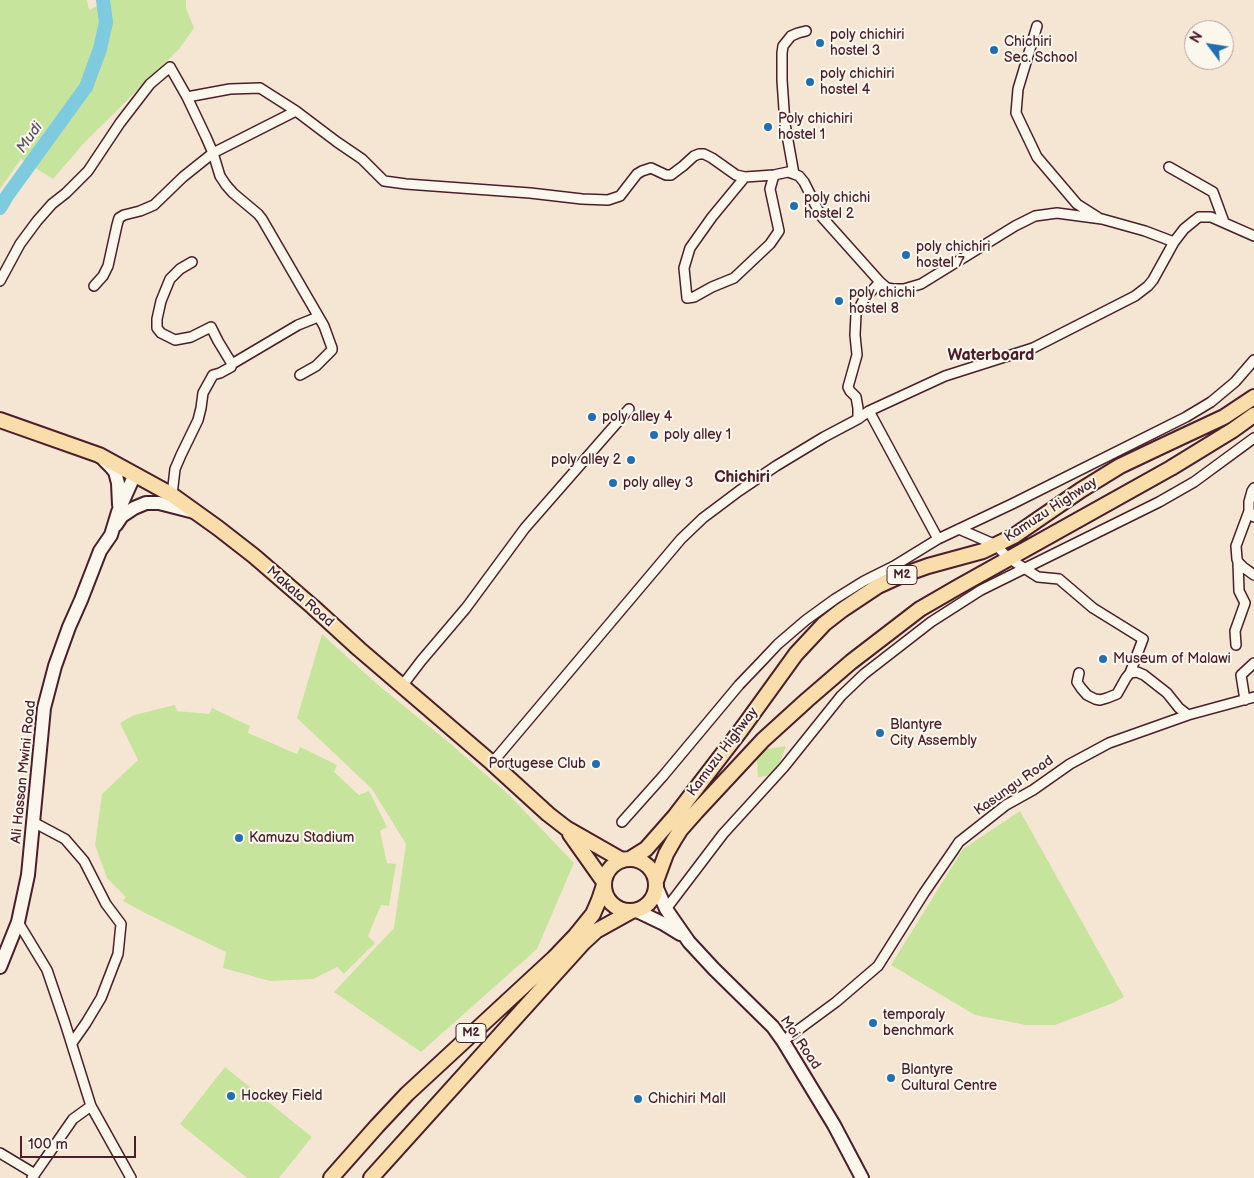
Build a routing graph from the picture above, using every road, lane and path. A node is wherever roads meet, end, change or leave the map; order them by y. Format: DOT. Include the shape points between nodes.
graph roads {
  1 [pos="1037,26"];
  2 [pos="806,31"];
  3 [pos="187,97"];
  4 [pos="296,111"];
  5 [pos="213,153"];
  6 [pos="1169,167"];
  7 [pos="794,174"];
  8 [pos="774,175"];
  9 [pos="745,177"];
  10 [pos="1102,219"];
  11 [pos="1224,222"];
  12 [pos="1254,236"];
  13 [pos="1174,242"];
  14 [pos="192,262"];
  15 [pos="0,281"];
  16 [pos="880,282"];
  17 [pos="94,286"];
  18 [pos="318,317"];
  19 [pos="1254,360"];
  20 [pos="232,364"];
  21 [pos="300,375"];
  22 [pos="1254,397"];
  23 [pos="630,409"];
  24 [pos="869,410"];
  25 [pos="1254,415"];
  26 [pos="858,419"];
  27 [pos="0,420"];
  28 [pos="1254,438"];
  29 [pos="99,455"];
  30 [pos="135,474"];
  31 [pos="1254,488"];
  32 [pos="172,495"];
  33 [pos="118,512"];
  34 [pos="196,513"];
  35 [pos="1252,514"];
  36 [pos="959,529"];
  37 [pos="111,536"];
  38 [pos="938,538"];
  39 [pos="996,545"];
  40 [pos="1009,558"];
  41 [pos="1238,562"];
  42 [pos="1025,568"];
  43 [pos="1254,575"];
  44 [pos="1236,645"];
  45 [pos="1254,663"];
  46 [pos="1079,673"];
  47 [pos="1130,673"];
  48 [pos="402,686"];
  49 [pos="1250,698"];
  50 [pos="1188,715"];
  51 [pos="492,763"];
  52 [pos="33,822"];
  53 [pos="622,822"];
  54 [pos="566,828"];
  55 [pos="626,860"];
  56 [pos="604,884"];
  57 [pos="656,884"];
  58 [pos="666,909"];
  59 [pos="634,911"];
  60 [pos="18,922"];
  61 [pos="689,942"];
  62 [pos="0,967"];
  63 [pos="783,1041"];
  64 [pos="72,1043"];
  65 [pos="91,1106"];
  66 [pos="0,1153"];
  67 [pos="33,1176"];
  68 [pos="333,1177"];
  69 [pos="130,1178"];
  70 [pos="371,1178"];
  71 [pos="862,1178"];
  1 -- 10 [label="street" via="1018,89 1016,114 1038,157 1077,204"];
  2 -- 7 [label="street" via="791,36 782,53 785,124"];
  3 -- 4 [label="street" via="230,89 260,88"];
  3 -- 5 [label="street"];
  3 -- 15 [label="street" via="170,67 150,84 88,171 37,221"];
  4 -- 5 [label="street"];
  4 -- 9 [label="street" via="362,159 384,181 608,200 620,196 642,171 651,168 671,175 699,154"];
  5 -- 17 [label="street" via="154,205 119,218 108,266"];
  5 -- 18 [label="street" via="220,176 262,219"];
  6 -- 11 [label="street" via="1213,192"];
  7 -- 8 [label="street"];
  7 -- 16 [label="street" via="804,182 821,216"];
  8 -- 9 [label="street"];
  8 -- 9 [label="street" via="770,189 779,231 770,244 734,278 687,298 684,268 690,248"];
  10 -- 13 [label="street"];
  10 -- 16 [label="street" via="1057,213 1035,216 921,284 898,290 887,288"];
  11 -- 12 [label="street"];
  11 -- 13 [label="street" via="1211,217 1194,220"];
  13 -- 24 [label="street" via="1153,280 1134,296 1033,348 945,376"];
  14 -- 20 [label="street" via="170,279 161,301 157,328 175,340 191,337 211,327"];
  16 -- 26 [label="street" via="864,299 856,314 857,355 848,387 856,397"];
  18 -- 20 [label="street" via="298,325"];
  18 -- 21 [label="street" via="332,350 316,366"];
  19 -- 36 [label="street" via="1211,402 1186,417"];
  20 -- 32 [label="street" via="213,375 203,393 198,420 176,469"];
  22 -- 39 [label="main road, Kamuzu Highway / M2" via="1224,417 1120,466"];
  23 -- 48 [label="street" via="525,528 466,608"];
  24 -- 26 [label="street"];
  24 -- 38 [label="street"];
  25 -- 40 [label="main road, Kamuzu Highway / M2" via="1171,468"];
  26 -- 51 [label="street" via="776,466 703,518 681,539"];
  27 -- 29 [label="main road, Makata Road"];
  28 -- 42 [label="street" via="1194,482 1159,502"];
  29 -- 30 [label="main road, Makata Road"];
  29 -- 33 [label="main road" via="115,472 119,489"];
  30 -- 32 [label="main road, Makata Road"];
  30 -- 33 [label="main road, Ali Hassan Mwini Road"];
  31 -- 35 [label="street" via="1249,502"];
  32 -- 34 [label="main road, Makata Road"];
  33 -- 37 [label="main road, Ali Hassan Mwini Road"];
  34 -- 37 [label="main road" via="159,503 146,503 122,516"];
  34 -- 48 [label="main road, Makata Road" via="254,556"];
  35 -- 41 [label="street" via="1236,546"];
  36 -- 38 [label="street"];
  36 -- 39 [label="street"];
  37 -- 52 [label="main road, Ali Hassan Mwini Road" via="100,551 55,666 44,708"];
  38 -- 53 [label="street" via="835,599 778,644"];
  39 -- 40 [label="street"];
  39 -- 55 [label="main road, Kamuzu Highway / M2" via="893,579 824,624 796,654 661,833 646,849"];
  40 -- 42 [label="street"];
  40 -- 57 [label="main road, Kamuzu Highway / M2" via="920,610 851,662 763,740 681,829 666,854"];
  41 -- 43 [label="street"];
  41 -- 44 [label="street" via="1238,591 1245,603 1234,632"];
  42 -- 47 [label="street" via="1038,577 1059,579 1093,608 1143,639"];
  42 -- 58 [label="street" via="981,590 931,622 864,674 841,696 784,767 723,834"];
  45 -- 49 [label="street" via="1241,675"];
  46 -- 47 [label="street" via="1077,682 1080,688 1100,700 1117,694"];
  47 -- 50 [label="street" via="1137,672 1157,684"];
  48 -- 51 [label="main road, Makata Road"];
  49 -- 50 [label="street, Kasungu Road"];
  50 -- 63 [label="street, Kasungu Road" via="1109,743 1077,760 1006,805 959,842 878,966"];
  51 -- 54 [label="main road, Makata Road"];
  52 -- 60 [label="main road, Ali Hassan Mwini Road" via="28,875"];
  52 -- 64 [label="street" via="65,839 84,861 121,924 118,954 101,998"];
  54 -- 55 [label="main road, Makata Road"];
  54 -- 56 [label="main road, Makata Road"];
  55 -- 56 [label="main road, M2" via="613,865"];
  55 -- 57 [label="main road" via="647,865"];
  56 -- 59 [label="main road" via="605,894 615,907"];
  56 -- 68 [label="main road, M2" via="593,914 576,935 407,1094"];
  57 -- 58 [label="main road"];
  57 -- 59 [label="main road, M2" via="650,902"];
  58 -- 61 [label="main road"];
  59 -- 61 [label="main road" via="662,923"];
  59 -- 70 [label="main road, M2" via="596,931 583,943"];
  60 -- 62 [label="main road, Ali Hassan Mwini Road"];
  60 -- 64 [label="street" via="47,970"];
  61 -- 63 [label="main road, Moi Road" via="774,1027"];
  63 -- 71 [label="main road, Moi Road"];
  64 -- 65 [label="street"];
  65 -- 67 [label="street" via="73,1119"];
  65 -- 69 [label="street"];
  66 -- 67 [label="street"];
}
